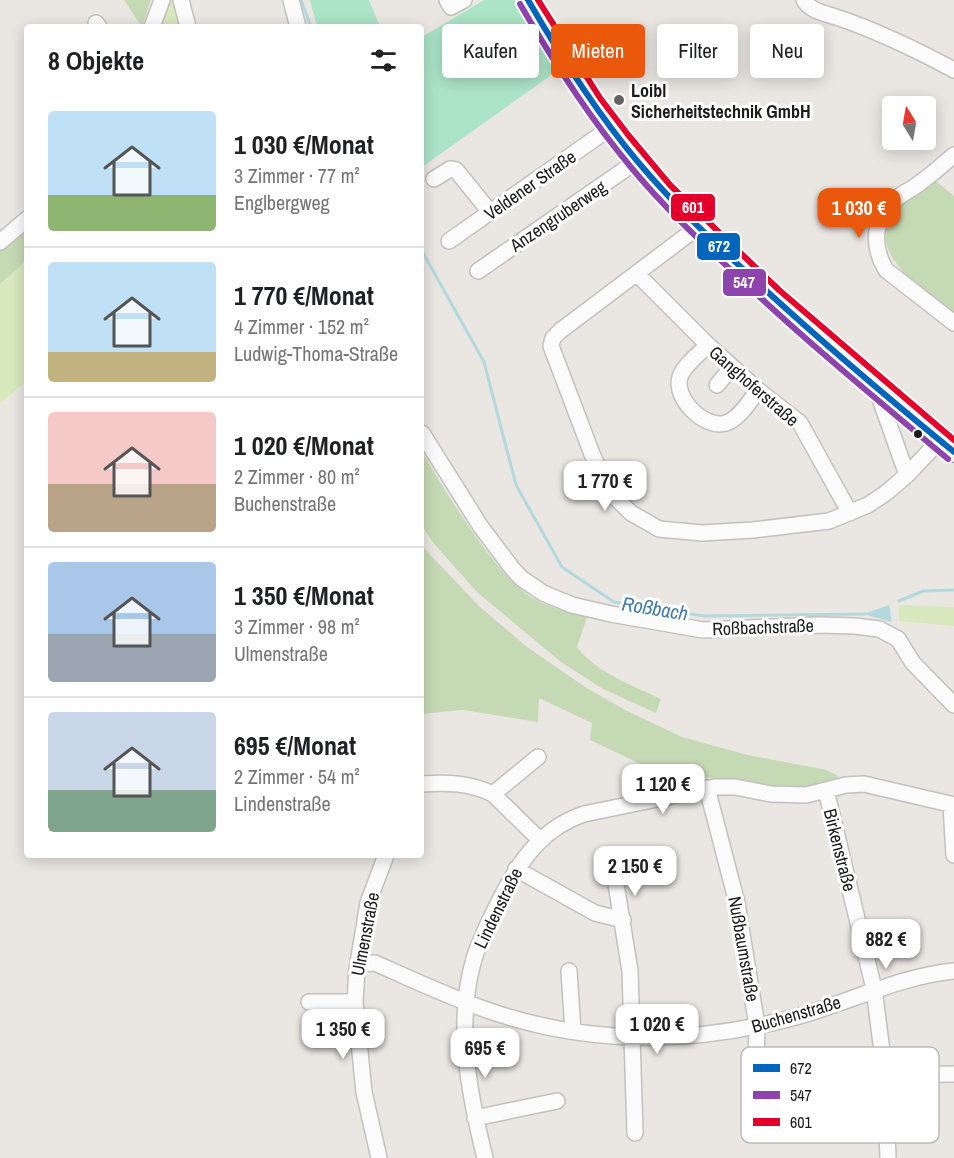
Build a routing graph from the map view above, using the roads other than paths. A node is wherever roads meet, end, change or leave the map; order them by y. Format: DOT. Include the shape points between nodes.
graph roads {
  1 [pos="162,0"];
  2 [pos="181,0"];
  3 [pos="291,0"];
  4 [pos="447,0"];
  5 [pos="464,0"];
  6 [pos="528,0"];
  7 [pos="804,0"];
  8 [pos="153,24"];
  9 [pos="187,24"];
  10 [pos="297,24"];
  11 [pos="954,70"];
  12 [pos="610,128"];
  13 [pos="954,154"];
  14 [pos="637,162"];
  15 [pos="434,179"];
  16 [pos="490,212"];
  17 [pos="24,221"];
  18 [pos="698,227"];
  19 [pos="3,233"];
  20 [pos="449,241"];
  21 [pos="478,271"];
  22 [pos="637,274"];
  23 [pos="954,323"];
  24 [pos="708,345"];
  25 [pos="732,367"];
  26 [pos="717,385"];
  27 [pos="876,388"];
  28 [pos="758,390"];
  29 [pos="424,436"];
  30 [pos="947,446"];
  31 [pos="907,475"];
  32 [pos="850,513"];
  33 [pos="954,705"];
  34 [pos="538,757"];
  35 [pos="424,785"];
  36 [pos="707,788"];
  37 [pos="826,790"];
  38 [pos="493,794"];
  39 [pos="952,805"];
  40 [pos="540,840"];
  41 [pos="954,855"];
  42 [pos="385,858"];
  43 [pos="516,869"];
  44 [pos="615,878"];
  45 [pos="622,920"];
  46 [pos="359,964"];
  47 [pos="569,970"];
  48 [pos="954,971"];
  49 [pos="874,989"];
  50 [pos="309,1002"];
  51 [pos="355,1002"];
  52 [pos="466,1002"];
  53 [pos="757,1026"];
  54 [pos="573,1031"];
  55 [pos="634,1038"];
  56 [pos="756,1047"];
  57 [pos="881,1047"];
  58 [pos="939,1074"];
  59 [pos="954,1074"];
  60 [pos="557,1101"];
  61 [pos="475,1118"];
  62 [pos="635,1134"];
  63 [pos="887,1143"];
  64 [pos="378,1158"];
  65 [pos="484,1158"];
  66 [pos="888,1158"];
  1 -- 8 [label="street"];
  2 -- 9 [label="street"];
  3 -- 10 [label="street"];
  4 -- 5 [label="street" via="451,7"];
  6 -- 12 [label="main road" via="569,71"];
  7 -- 11 [label="street" via="813,9 873,29"];
  12 -- 14 [label="main road"];
  12 -- 16 [label="street, Veldener Straße"];
  13 -- 23 [label="street" via="895,200 880,219 875,236 886,270"];
  14 -- 18 [label="main road"];
  14 -- 21 [label="street, Anzengruberweg"];
  15 -- 16 [label="street" via="456,170"];
  16 -- 20 [label="street, Veldener Straße"];
  17 -- 19 [label="street"];
  18 -- 22 [label="street"];
  18 -- 27 [label="main road"];
  22 -- 24 [label="street, Ganghoferstraße"];
  22 -- 32 [label="street" via="551,341 592,454 618,502 659,529 702,533 829,521"];
  24 -- 25 [label="street, Ganghoferstraße"];
  24 -- 28 [label="street" via="679,378 681,395 695,411 709,422 727,423"];
  25 -- 26 [label="street"];
  25 -- 28 [label="street, Ganghoferstraße"];
  27 -- 30 [label="main road"];
  27 -- 31 [label="street"];
  28 -- 32 [label="street, Ganghoferstraße" via="800,423"];
  29 -- 33 [label="street, Roßbachstraße" via="471,512 521,578 543,593 572,605 703,630 807,625 879,629 898,639 913,663"];
  30 -- 31 [label="street"];
  31 -- 32 [label="street" via="886,494"];
  34 -- 38 [label="street"];
  35 -- 38 [label="street" via="461,784"];
  36 -- 37 [label="street, Lindenstraße" via="724,786 806,795"];
  36 -- 40 [label="street, Lindenstraße" via="584,814"];
  36 -- 53 [label="street, Nußbaumstraße" via="737,903"];
  37 -- 39 [label="street, Lindenstraße" via="864,784"];
  37 -- 49 [label="street, Birkenstraße"];
  38 -- 40 [label="street"];
  39 -- 41 [label="street"];
  40 -- 43 [label="street, Lindenstraße"];
  42 -- 46 [label="street, Ulmenstraße" via="368,903"];
  43 -- 45 [label="street" via="596,913"];
  43 -- 52 [label="street, Lindenstraße" via="481,941"];
  44 -- 45 [label="street"];
  45 -- 55 [label="street"];
  46 -- 51 [label="street, Ulmenstraße"];
  46 -- 52 [label="street, Buchenstraße" via="375,963"];
  47 -- 54 [label="street"];
  48 -- 49 [label="street, Buchenstraße"];
  49 -- 53 [label="street, Buchenstraße" via="826,1008"];
  49 -- 57 [label="street, Birkenstraße"];
  50 -- 51 [label="street"];
  51 -- 64 [label="street, Ulmenstraße" via="364,1092"];
  52 -- 54 [label="street, Buchenstraße"];
  52 -- 61 [label="street, Lindenstraße" via="468,1069"];
  53 -- 55 [label="street, Buchenstraße" via="699,1036"];
  53 -- 56 [label="street, Nußbaumstraße"];
  54 -- 55 [label="street, Buchenstraße"];
  55 -- 62 [label="street"];
  58 -- 59 [label="street"];
  60 -- 61 [label="street"];
  61 -- 65 [label="street, Lindenstraße"];
  63 -- 66 [label="street, Birkenstraße"];
}
